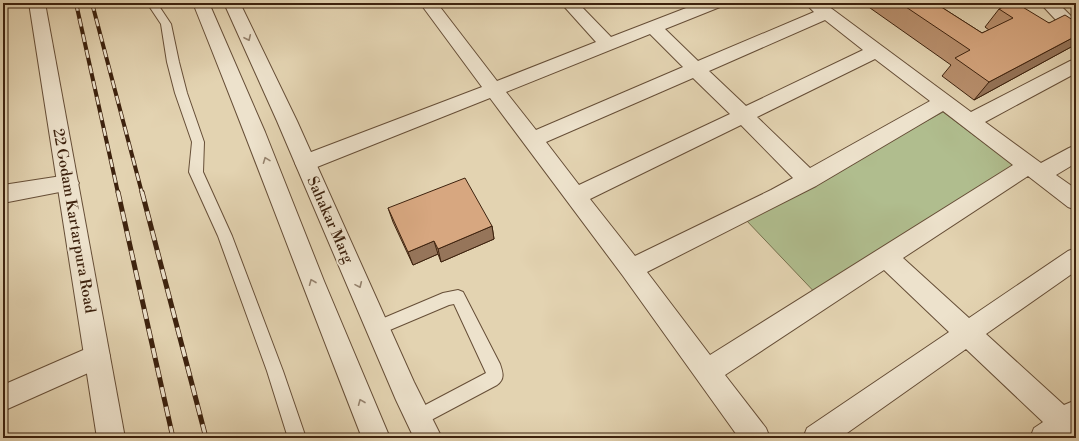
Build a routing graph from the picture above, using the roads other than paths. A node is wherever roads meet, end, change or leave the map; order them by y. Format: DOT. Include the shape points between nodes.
graph roads {
  1 [pos="37,3"];
  2 [pos="152,3"];
  3 [pos="201,3"];
  4 [pos="232,3"];
  5 [pos="428,3"];
  6 [pos="569,3"];
  7 [pos="1048,3"];
  8 [pos="705,4"];
  9 [pos="820,8"];
  10 [pos="653,27"];
  11 [pos="1076,31"];
  12 [pos="609,45"];
  13 [pos="876,50"];
  14 [pos="696,69"];
  15 [pos="1072,71"];
  16 [pos="494,90"];
  17 [pos="944,102"];
  18 [pos="743,116"];
  19 [pos="970,121"];
  20 [pos="532,140"];
  21 [pos="1076,153"];
  22 [pos="305,164"];
  23 [pos="1035,170"];
  24 [pos="809,180"];
  25 [pos="68,182"];
  26 [pos="3,194"];
  27 [pos="574,196"];
  28 [pos="1076,201"];
  29 [pos="886,257"];
  30 [pos="1076,258"];
  31 [pos="631,269"];
  32 [pos="378,328"];
  33 [pos="967,334"];
  34 [pos="97,356"];
  35 [pos="707,372"];
  36 [pos="3,398"];
  37 [pos="418,418"];
  38 [pos="1065,427"];
  39 [pos="111,438"];
  40 [pos="297,438"];
  41 [pos="376,438"];
  42 [pos="428,438"];
  43 [pos="756,438"];
  44 [pos="817,438"];
  1 -- 25 [label="street, 22 Godam Kartarpura Road"];
  2 -- 40 [label="lane" via="165,20 181,93 198,142 196,172 225,236"];
  41 -- 3 [label="street, one-way"];
  4 -- 22 [label="street, Sahakar Marg, one-way"];
  5 -- 16 [label="street"];
  6 -- 12 [label="street"];
  7 -- 11 [label="street"];
  8 -- 10 [label="street"];
  9 -- 13 [label="street"];
  9 -- 14 [label="street"];
  10 -- 12 [label="street"];
  10 -- 14 [label="street"];
  12 -- 16 [label="street"];
  13 -- 17 [label="street"];
  13 -- 18 [label="street"];
  14 -- 18 [label="street"];
  14 -- 20 [label="street"];
  15 -- 19 [label="street"];
  16 -- 20 [label="street"];
  16 -- 22 [label="street"];
  17 -- 19 [label="street"];
  17 -- 24 [label="street"];
  18 -- 24 [label="street"];
  18 -- 27 [label="street"];
  19 -- 23 [label="street"];
  20 -- 27 [label="street"];
  21 -- 23 [label="street"];
  22 -- 32 [label="street, Sahakar Marg, one-way"];
  23 -- 28 [label="street"];
  23 -- 29 [label="street"];
  24 -- 31 [label="street"];
  25 -- 26 [label="street"];
  25 -- 34 [label="street, 22 Godam Kartarpura Road"];
  27 -- 31 [label="street"];
  29 -- 33 [label="street"];
  29 -- 35 [label="street"];
  30 -- 33 [label="street"];
  31 -- 35 [label="street"];
  32 -- 37 [label="street, Sahakar Marg"];
  32 -- 37 [label="lane" via="448,298 458,297 494,370 491,379"];
  33 -- 38 [label="street"];
  33 -- 44 [label="street"];
  34 -- 36 [label="street"];
  34 -- 39 [label="street, 22 Godam Kartarpura Road"];
  35 -- 43 [label="street"];
  37 -- 42 [label="street, Sahakar Marg"];
}
